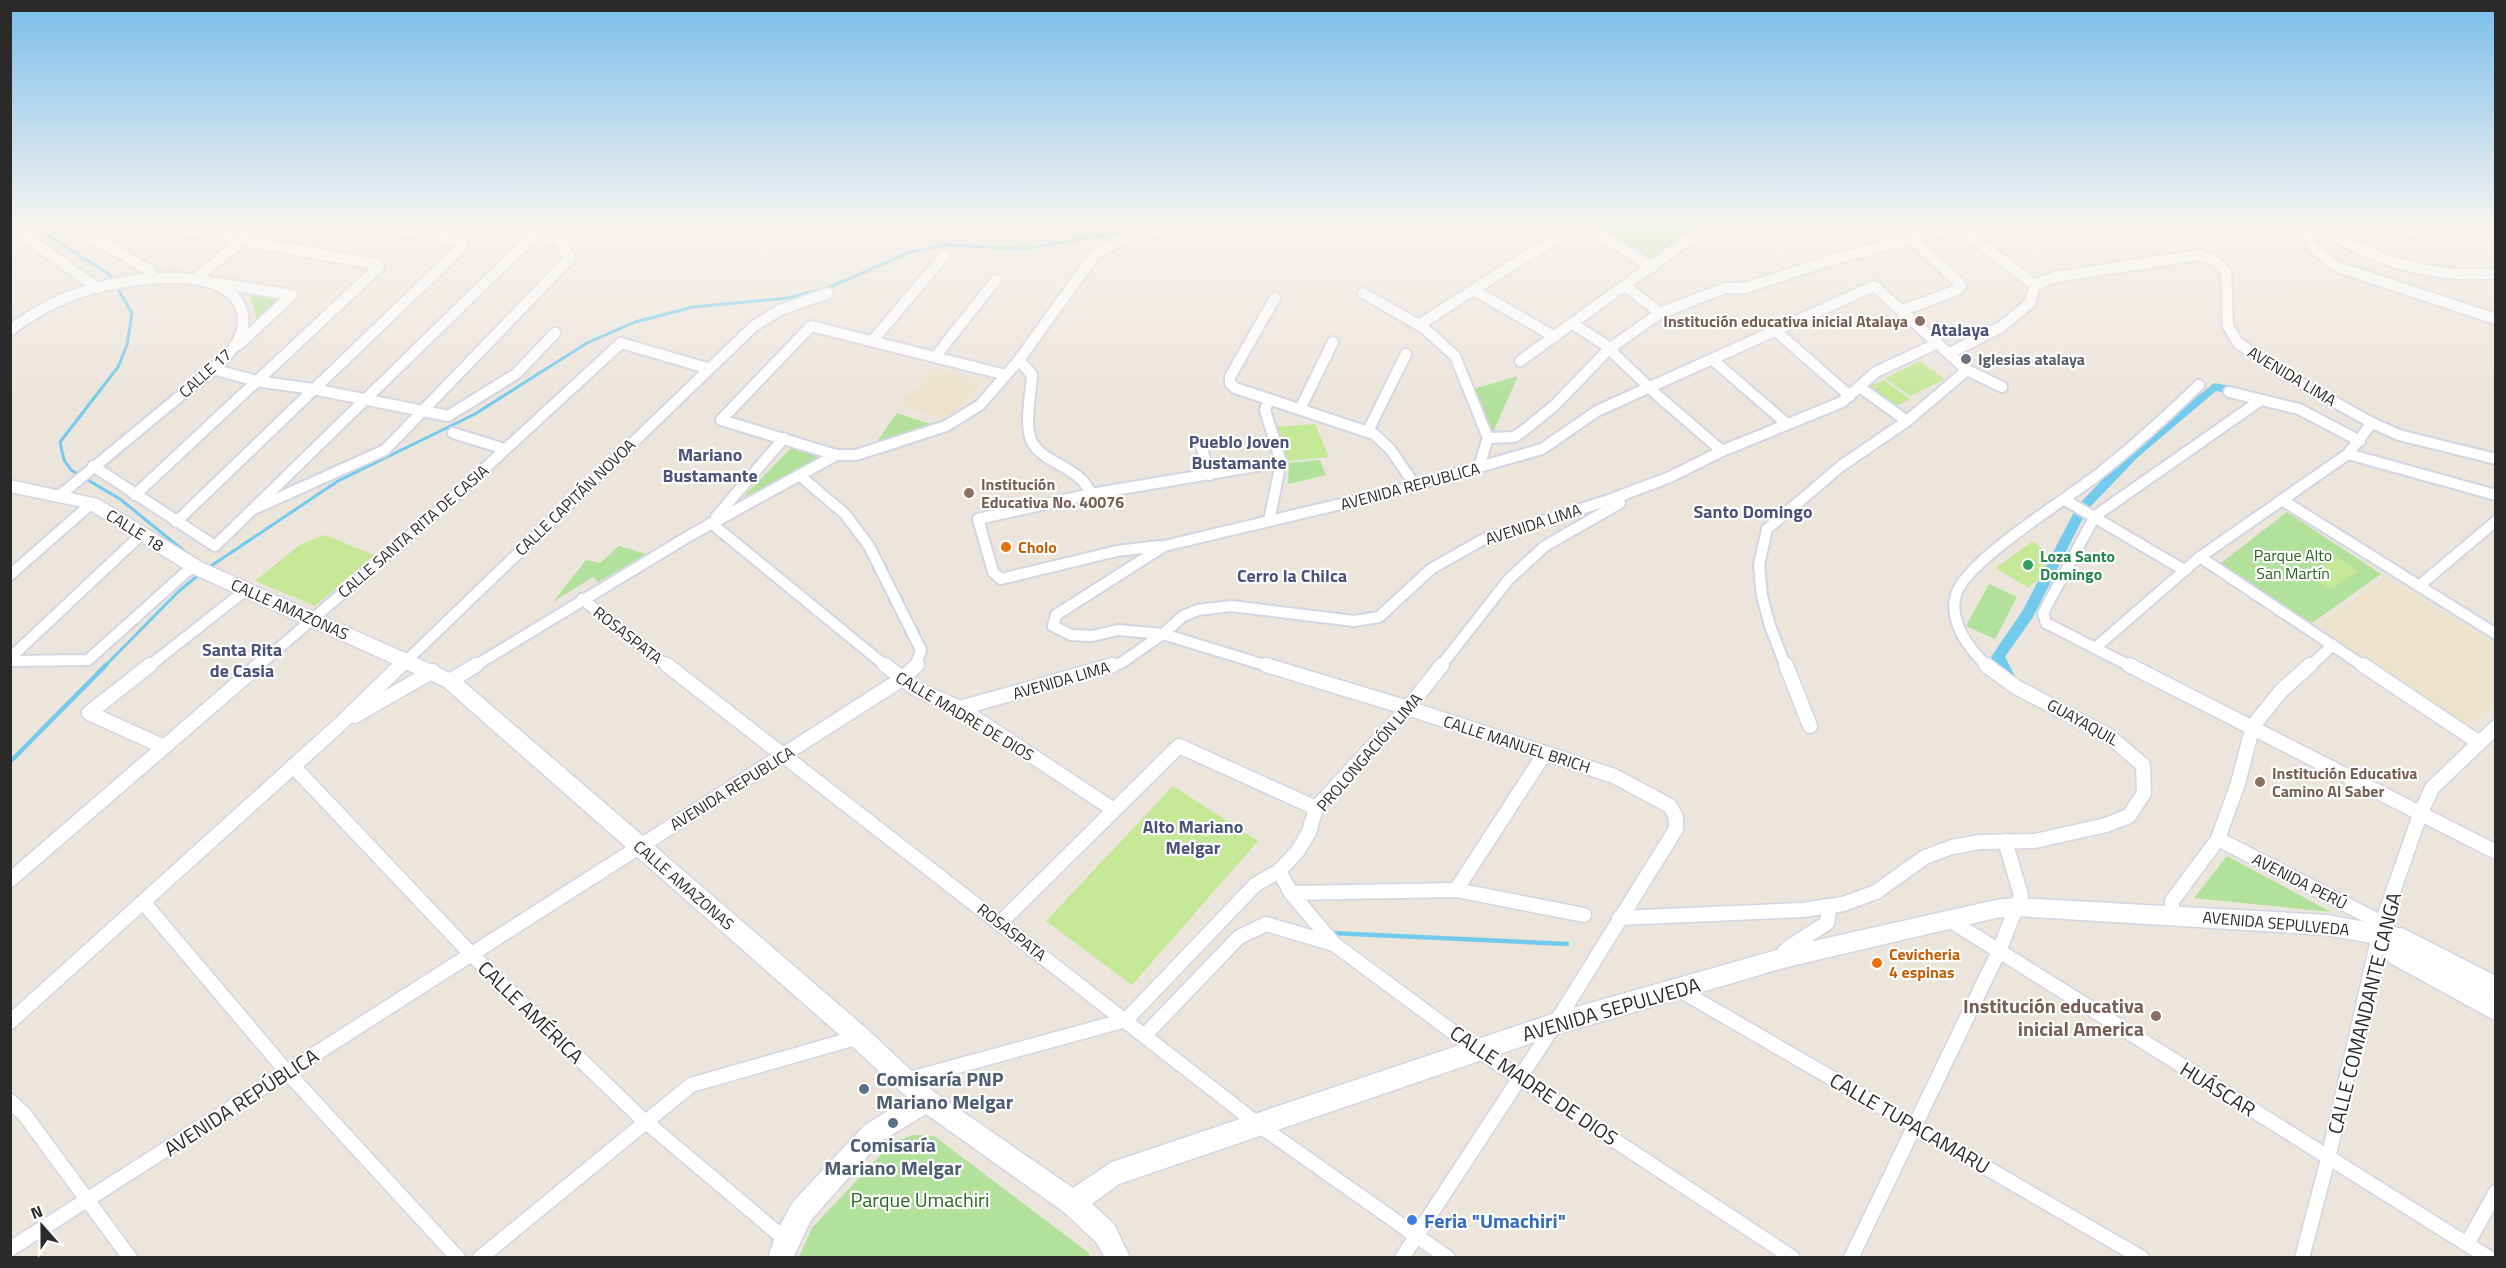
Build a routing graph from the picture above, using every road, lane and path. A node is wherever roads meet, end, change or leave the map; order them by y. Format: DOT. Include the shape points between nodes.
graph roads {
  1 [pos="87,280"];
  2 [pos="133,280"];
  3 [pos="199,280"];
  4 [pos="202,280"];
  5 [pos="365,280"];
  6 [pos="426,280"];
  7 [pos="488,280"];
  8 [pos="549,280"];
  9 [pos="924,280"];
  10 [pos="996,280"];
  11 [pos="1076,280"];
  12 [pos="1490,280"];
  13 [pos="1633,280"];
  14 [pos="1769,280"];
  15 [pos="1958,280"];
  16 [pos="2029,280"];
  17 [pos="2047,280"];
  18 [pos="2226,280"];
  19 [pos="2378,280"];
  20 [pos="2035,285"];
  21 [pos="1625,286"];
  22 [pos="98,288"];
  23 [pos="1474,290"];
  24 [pos="828,293"];
  25 [pos="1363,294"];
  26 [pos="1275,298"];
  27 [pos="1901,311"];
  28 [pos="1660,313"];
  29 [pos="2496,319"];
  30 [pos="1573,324"];
  31 [pos="1419,325"];
  32 [pos="10,330"];
  33 [pos="1776,331"];
  34 [pos="555,333"];
  35 [pos="1555,336"];
  36 [pos="873,340"];
  37 [pos="1333,342"];
  38 [pos="1938,343"];
  39 [pos="1609,349"];
  40 [pos="1950,353"];
  41 [pos="1406,354"];
  42 [pos="935,357"];
  43 [pos="1019,360"];
  44 [pos="1713,360"];
  45 [pos="1520,361"];
  46 [pos="707,368"];
  47 [pos="213,369"];
  48 [pos="1967,370"];
  49 [pos="1006,375"];
  50 [pos="256,381"];
  51 [pos="2199,385"];
  52 [pos="2002,387"];
  53 [pos="1649,388"];
  54 [pos="1861,388"];
  55 [pos="313,389"];
  56 [pos="2229,392"];
  57 [pos="1850,396"];
  58 [pos="366,399"];
  59 [pos="1269,399"];
  60 [pos="2261,400"];
  61 [pos="1300,409"];
  62 [pos="422,411"];
  63 [pos="1907,421"];
  64 [pos="2372,423"];
  65 [pos="1787,424"];
  66 [pos="1368,431"];
  67 [pos="453,433"];
  68 [pos="784,438"];
  69 [pos="1488,438"];
  70 [pos="2360,441"];
  71 [pos="1201,446"];
  72 [pos="506,449"];
  73 [pos="1722,451"];
  74 [pos="2348,454"];
  75 [pos="836,455"];
  76 [pos="2496,459"];
  77 [pos="1281,462"];
  78 [pos="1479,467"];
  79 [pos="89,470"];
  80 [pos="799,475"];
  81 [pos="1210,475"];
  82 [pos="1670,477"];
  83 [pos="1415,485"];
  84 [pos="13,489"];
  85 [pos="64,491"];
  86 [pos="1091,494"];
  87 [pos="135,495"];
  88 [pos="2496,495"];
  89 [pos="2065,500"];
  90 [pos="2282,500"];
  91 [pos="92,502"];
  92 [pos="256,508"];
  93 [pos="2095,516"];
  94 [pos="1269,521"];
  95 [pos="2496,521"];
  96 [pos="176,522"];
  97 [pos="711,523"];
  98 [pos="142,534"];
  99 [pos="1164,546"];
  100 [pos="2200,557"];
  101 [pos="200,569"];
  102 [pos="2184,570"];
  103 [pos="10,575"];
  104 [pos="2419,586"];
  105 [pos="247,590"];
  106 [pos="582,599"];
  107 [pos="312,618"];
  108 [pos="1163,634"];
  109 [pos="2496,634"];
  110 [pos="2333,645"];
  111 [pos="2095,648"];
  112 [pos="10,659"];
  113 [pos="406,660"];
  114 [pos="442,676"];
  115 [pos="902,679"];
  116 [pos="960,708"];
  117 [pos="1408,708"];
  118 [pos="338,726"];
  119 [pos="1810,726"];
  120 [pos="2253,726"];
  121 [pos="2496,727"];
  122 [pos="2478,742"];
  123 [pos="162,746"];
  124 [pos="1545,753"];
  125 [pos="783,755"];
  126 [pos="293,766"];
  127 [pos="1316,808"];
  128 [pos="1114,810"];
  129 [pos="2421,812"];
  130 [pos="2218,839"];
  131 [pos="2006,841"];
  132 [pos="640,846"];
  133 [pos="2496,852"];
  134 [pos="1279,871"];
  135 [pos="10,880"];
  136 [pos="1456,890"];
  137 [pos="1291,893"];
  138 [pos="144,903"];
  139 [pos="1830,906"];
  140 [pos="2016,907"];
  141 [pos="2172,914"];
  142 [pos="1584,915"];
  143 [pos="1619,918"];
  144 [pos="1948,919"];
  145 [pos="1000,923"];
  146 [pos="2381,930"];
  147 [pos="1334,944"];
  148 [pos="1999,951"];
  149 [pos="472,955"];
  150 [pos="1787,957"];
  151 [pos="2474,988"];
  152 [pos="2496,988"];
  153 [pos="1678,989"];
  154 [pos="2496,1011"];
  155 [pos="1126,1020"];
  156 [pos="10,1022"];
  157 [pos="1555,1024"];
  158 [pos="1144,1035"];
  159 [pos="859,1037"];
  160 [pos="1476,1049"];
  161 [pos="286,1072"];
  162 [pos="1520,1077"];
  163 [pos="906,1080"];
  164 [pos="927,1100"];
  165 [pos="10,1101"];
  166 [pos="646,1122"];
  167 [pos="1259,1125"];
  168 [pos="1914,1126"];
  169 [pos="2328,1159"];
  170 [pos="2496,1192"];
  171 [pos="86,1201"];
  172 [pos="1073,1203"];
  173 [pos="1417,1234"];
  174 [pos="2467,1244"];
  175 [pos="10,1249"];
  176 [pos="783,1249"];
  177 [pos="130,1257"];
  178 [pos="458,1257"];
  179 [pos="480,1257"];
  180 [pos="1118,1257"];
  181 [pos="1402,1257"];
  182 [pos="1448,1257"];
  183 [pos="1793,1257"];
  184 [pos="1851,1257"];
  185 [pos="2142,1257"];
  186 [pos="2302,1257"];
  187 [pos="2489,1257"];
  1 -- 22 [label="street"];
  2 -- 22 [label="street, CALLE 17"];
  3 -- 47 [label="street, CALLE 17" via="223,288 237,298 245,322 237,343"];
  4 -- 47 [label="street" via="292,295"];
  5 -- 50 [label="street"];
  6 -- 55 [label="street"];
  7 -- 58 [label="street"];
  8 -- 62 [label="street"];
  9 -- 36 [label="street"];
  10 -- 42 [label="street"];
  11 -- 43 [label="street"];
  12 -- 23 [label="street"];
  13 -- 21 [label="street"];
  14 -- 28 [label="street" via="1745,288 1725,288"];
  15 -- 27 [label="street" via="1961,287"];
  16 -- 20 [label="street"];
  17 -- 20 [label="street, AVENIDA LIMA"];
  18 -- 64 [label="street, AVENIDA LIMA" via="2228,326 2238,343"];
  19 -- 29 [label="street"];
  20 -- 40 [label="street" via="2030,303 2001,327"];
  21 -- 28 [label="street"];
  21 -- 30 [label="street"];
  22 -- 32 [label="street, CALLE 17" via="51,304"];
  23 -- 31 [label="street"];
  23 -- 35 [label="street"];
  24 -- 46 [label="street, CALLE CAPITÁN NOVOA" via="768,315"];
  25 -- 31 [label="street"];
  26 -- 59 [label="street" via="1230,377 1235,388"];
  27 -- 33 [label="street, AVENIDA REPUBLICA" via="1874,286"];
  27 -- 38 [label="street"];
  28 -- 39 [label="street"];
  30 -- 35 [label="street"];
  30 -- 39 [label="street"];
  31 -- 69 [label="street" via="1448,346 1455,356"];
  33 -- 44 [label="street, AVENIDA REPUBLICA"];
  33 -- 57 [label="street"];
  34 -- 62 [label="street" via="516,374 448,416"];
  35 -- 45 [label="street"];
  36 -- 42 [label="street"];
  36 -- 68 [label="street" via="819,326 808,327 721,420"];
  37 -- 61 [label="street"];
  38 -- 40 [label="street"];
  38 -- 54 [label="street, AVENIDA LIMA" via="1876,372"];
  39 -- 53 [label="street"];
  39 -- 69 [label="street" via="1554,406 1523,431 1514,437"];
  40 -- 48 [label="street"];
  41 -- 66 [label="street"];
  42 -- 49 [label="street"];
  43 -- 49 [label="street"];
  43 -- 86 [label="street" via="1032,375 1030,433 1034,444 1086,480"];
  44 -- 53 [label="street, AVENIDA REPUBLICA"];
  44 -- 65 [label="street"];
  46 -- 72 [label="street, CALLE SANTA RITA DE CASIA" via="621,343"];
  46 -- 113 [label="street, CALLE CAPITÁN NOVOA"];
  47 -- 50 [label="street"];
  47 -- 79 [label="street, CALLE 17"];
  48 -- 52 [label="street"];
  48 -- 63 [label="street"];
  49 -- 75 [label="street" via="980,405 946,426 856,455"];
  50 -- 55 [label="street"];
  50 -- 87 [label="street"];
  51 -- 89 [label="street, GUAYAQUIL" via="2160,423"];
  53 -- 73 [label="street"];
  53 -- 78 [label="street, AVENIDA REPUBLICA" via="1596,411 1542,449"];
  54 -- 57 [label="street, AVENIDA LIMA"];
  54 -- 63 [label="street"];
  55 -- 58 [label="street"];
  55 -- 96 [label="street"];
  56 -- 60 [label="street"];
  57 -- 65 [label="street, AVENIDA LIMA"];
  58 -- 62 [label="street"];
  58 -- 92 [label="street"];
  59 -- 61 [label="street"];
  59 -- 77 [label="street" via="1264,410"];
  60 -- 70 [label="street" via="2299,409"];
  60 -- 93 [label="street"];
  61 -- 66 [label="street"];
  62 -- 92 [label="street" via="385,450"];
  63 -- 119 [label="street" via="1841,466 1767,529 1759,565 1762,596"];
  64 -- 70 [label="street"];
  64 -- 76 [label="street, AVENIDA LIMA" via="2399,435"];
  65 -- 73 [label="street, AVENIDA LIMA"];
  66 -- 83 [label="street" via="1384,441"];
  67 -- 72 [label="street"];
  68 -- 75 [label="street"];
  68 -- 97 [label="street"];
  69 -- 78 [label="street"];
  70 -- 74 [label="street"];
  71 -- 81 [label="street"];
  72 -- 107 [label="street, CALLE SANTA RITA DE CASIA"];
  73 -- 82 [label="street, AVENIDA LIMA"];
  74 -- 88 [label="street"];
  74 -- 90 [label="street"];
  75 -- 80 [label="street, CALLE CAPITÁN NOVOA"];
  77 -- 81 [label="street"];
  77 -- 94 [label="street"];
  78 -- 83 [label="street, AVENIDA REPUBLICA"];
  79 -- 85 [label="street, CALLE 17"];
  79 -- 87 [label="street, CALLE 18"];
  80 -- 97 [label="street, CALLE CAPITÁN NOVOA"];
  80 -- 115 [label="street, AVENIDA REPUBLICA" via="845,514 869,546 911,629 922,655"];
  81 -- 86 [label="street"];
  82 -- 108 [label="street, AVENIDA LIMA" via="1482,540 1431,569 1379,617 1354,621 1214,607 1183,616"];
  82 -- 117 [label="street, PROLONGACIÓN LIMA" via="1545,546 1509,579"];
  83 -- 94 [label="street, AVENIDA REPUBLICA"];
  84 -- 85 [label="street, CALLE 18"];
  85 -- 91 [label="street, CALLE 18"];
  86 -- 99 [label="street" via="978,519 993,572 1001,579 1117,551"];
  87 -- 96 [label="street, CALLE 18"];
  89 -- 93 [label="street"];
  89 -- 131 [label="street, GUAYAQUIL" via="1969,573 1955,597 1955,618 1976,655 1997,675 2112,735 2129,749 2143,765 2144,793 2129,816 2106,825 2035,841"];
  90 -- 100 [label="street"];
  90 -- 104 [label="street"];
  91 -- 98 [label="street, CALLE 18"];
  91 -- 103 [label="street"];
  92 -- 96 [label="street, CALLE 18" via="215,546"];
  93 -- 102 [label="street"];
  93 -- 111 [label="street" via="2043,613 2046,623"];
  94 -- 99 [label="street, AVENIDA REPUBLICA"];
  95 -- 104 [label="street"];
  97 -- 106 [label="street, CALLE CAPITÁN NOVOA"];
  97 -- 115 [label="street, CALLE MADRE DE DIOS"];
  98 -- 101 [label="street, CALLE 18"];
  98 -- 112 [label="street"];
  99 -- 108 [label="street, AVENIDA REPUBLICA" via="1062,609 1053,626 1071,635 1092,636 1118,630"];
  100 -- 102 [label="street"];
  100 -- 110 [label="street"];
  101 -- 105 [label="street, CALLE AMAZONAS"];
  101 -- 112 [label="street" via="88,660"];
  102 -- 111 [label="street"];
  104 -- 109 [label="street"];
  105 -- 107 [label="street, CALLE AMAZONAS"];
  105 -- 123 [label="street" via="89,713"];
  106 -- 114 [label="street, CALLE CAPITÁN NOVOA"];
  106 -- 125 [label="street, ROSASPATA"];
  107 -- 113 [label="street, CALLE AMAZONAS"];
  107 -- 123 [label="street, CALLE SANTA RITA DE CASIA"];
  108 -- 116 [label="street, AVENIDA LIMA" via="1121,663"];
  108 -- 117 [label="street, CALLE MANUEL BRICH"];
  110 -- 120 [label="street" via="2281,691"];
  110 -- 122 [label="street"];
  111 -- 120 [label="street"];
  113 -- 114 [label="street, CALLE AMAZONAS"];
  113 -- 118 [label="street, CALLE CAPITÁN NOVOA"];
  114 -- 118 [label="street, CALLE CAPITÁN NOVOA"];
  114 -- 132 [label="street, CALLE AMAZONAS"];
  115 -- 116 [label="street, CALLE MADRE DE DIOS"];
  115 -- 125 [label="street, AVENIDA REPUBLICA"];
  116 -- 128 [label="street, CALLE MADRE DE DIOS"];
  117 -- 124 [label="street, CALLE MANUEL BRICH"];
  117 -- 127 [label="street, PROLONGACIÓN LIMA"];
  118 -- 126 [label="street, CALLE CAPITÁN NOVOA"];
  120 -- 129 [label="street"];
  120 -- 130 [label="street"];
  121 -- 122 [label="street, CALLE COMANDANTE CANGA"];
  122 -- 129 [label="street, CALLE COMANDANTE CANGA" via="2432,788"];
  123 -- 135 [label="street, CALLE SANTA RITA DE CASIA"];
  124 -- 136 [label="street"];
  124 -- 143 [label="street, CALLE MANUEL BRICH" via="1614,776 1670,806 1677,818 1677,829"];
  125 -- 132 [label="street, AVENIDA REPUBLICA"];
  125 -- 145 [label="street, ROSASPATA"];
  126 -- 138 [label="street, CALLE CAPITÁN NOVOA"];
  126 -- 149 [label="street, CALLE AMÉRICA"];
  127 -- 128 [label="street" via="1179,746"];
  127 -- 134 [label="street, PROLONGACIÓN LIMA" via="1309,832"];
  128 -- 145 [label="street"];
  129 -- 133 [label="street"];
  129 -- 146 [label="street, CALLE COMANDANTE CANGA"];
  130 -- 141 [label="street" via="2172,901"];
  130 -- 146 [label="street, AVENIDA PERÚ"];
  131 -- 139 [label="street, GUAYAQUIL" via="1952,847 1925,858 1876,892"];
  131 -- 140 [label="street" via="2021,895"];
  132 -- 149 [label="street, AVENIDA REPUBLICA"];
  132 -- 159 [label="street, CALLE AMAZONAS"];
  134 -- 137 [label="street, CALLE MADRE DE DIOS"];
  134 -- 155 [label="street, PROLONGACIÓN LIMA" via="1255,885"];
  136 -- 137 [label="street"];
  136 -- 142 [label="street"];
  137 -- 147 [label="street, CALLE MADRE DE DIOS"];
  138 -- 156 [label="street, CALLE CAPITÁN NOVOA"];
  138 -- 161 [label="street"];
  139 -- 143 [label="street, GUAYAQUIL"];
  139 -- 150 [label="street" via="1827,923 1788,948"];
  140 -- 141 [label="street, AVENIDA SEPULVEDA"];
  140 -- 144 [label="street, AVENIDA SEPULVEDA"];
  140 -- 148 [label="street"];
  141 -- 146 [label="street, AVENIDA SEPULVEDA"];
  143 -- 157 [label="street"];
  144 -- 148 [label="street, HUÁSCAR"];
  144 -- 150 [label="street, AVENIDA SEPULVEDA"];
  145 -- 155 [label="street, ROSASPATA"];
  146 -- 151 [label="street, AVENIDA PERÚ" via="2398,956"];
  146 -- 169 [label="street, CALLE COMANDANTE CANGA"];
  147 -- 158 [label="street" via="1266,924 1239,937"];
  147 -- 160 [label="street, CALLE MADRE DE DIOS"];
  148 -- 168 [label="street"];
  148 -- 169 [label="street, HUÁSCAR"];
  149 -- 161 [label="street, AVENIDA REPÚBLICA"];
  149 -- 166 [label="street, CALLE AMÉRICA"];
  150 -- 153 [label="street, AVENIDA SEPULVEDA"];
  151 -- 152 [label="street, AVENIDA PERÚ"];
  151 -- 154 [label="street, AVENIDA PERÚ"];
  153 -- 157 [label="street, AVENIDA SEPULVEDA"];
  153 -- 168 [label="street, CALLE TUPACAMARU"];
  155 -- 158 [label="street, ROSASPATA"];
  155 -- 163 [label="street"];
  157 -- 160 [label="street, AVENIDA SEPULVEDA"];
  157 -- 162 [label="street"];
  158 -- 167 [label="street, ROSASPATA"];
  159 -- 163 [label="street, CALLE AMAZONAS"];
  159 -- 166 [label="street" via="691,1085"];
  160 -- 162 [label="street, CALLE MADRE DE DIOS"];
  160 -- 167 [label="street, AVENIDA SEPULVEDA"];
  161 -- 171 [label="street, AVENIDA REPÚBLICA"];
  161 -- 178 [label="street"];
  162 -- 173 [label="street"];
  162 -- 183 [label="street, CALLE MADRE DE DIOS"];
  163 -- 164 [label="street, CALLE AMAZONAS"];
  164 -- 172 [label="street, CALLE AMAZONAS"];
  164 -- 176 [label="street" via="872,1134 802,1211"];
  165 -- 171 [label="street" via="24,1114"];
  166 -- 176 [label="street, CALLE AMÉRICA"];
  166 -- 179 [label="street"];
  167 -- 172 [label="street, AVENIDA SEPULVEDA" via="1112,1174"];
  167 -- 173 [label="street, ROSASPATA"];
  168 -- 184 [label="street"];
  168 -- 185 [label="street, CALLE TUPACAMARU"];
  169 -- 174 [label="street, HUÁSCAR"];
  169 -- 186 [label="street, CALLE COMANDANTE CANGA"];
  170 -- 174 [label="street"];
  171 -- 175 [label="street, AVENIDA REPÚBLICA"];
  171 -- 177 [label="street"];
  172 -- 180 [label="street, CALLE AMAZONAS" via="1106,1233"];
  173 -- 181 [label="street"];
  173 -- 182 [label="street, ROSASPATA"];
  174 -- 187 [label="street, HUÁSCAR"];
}
